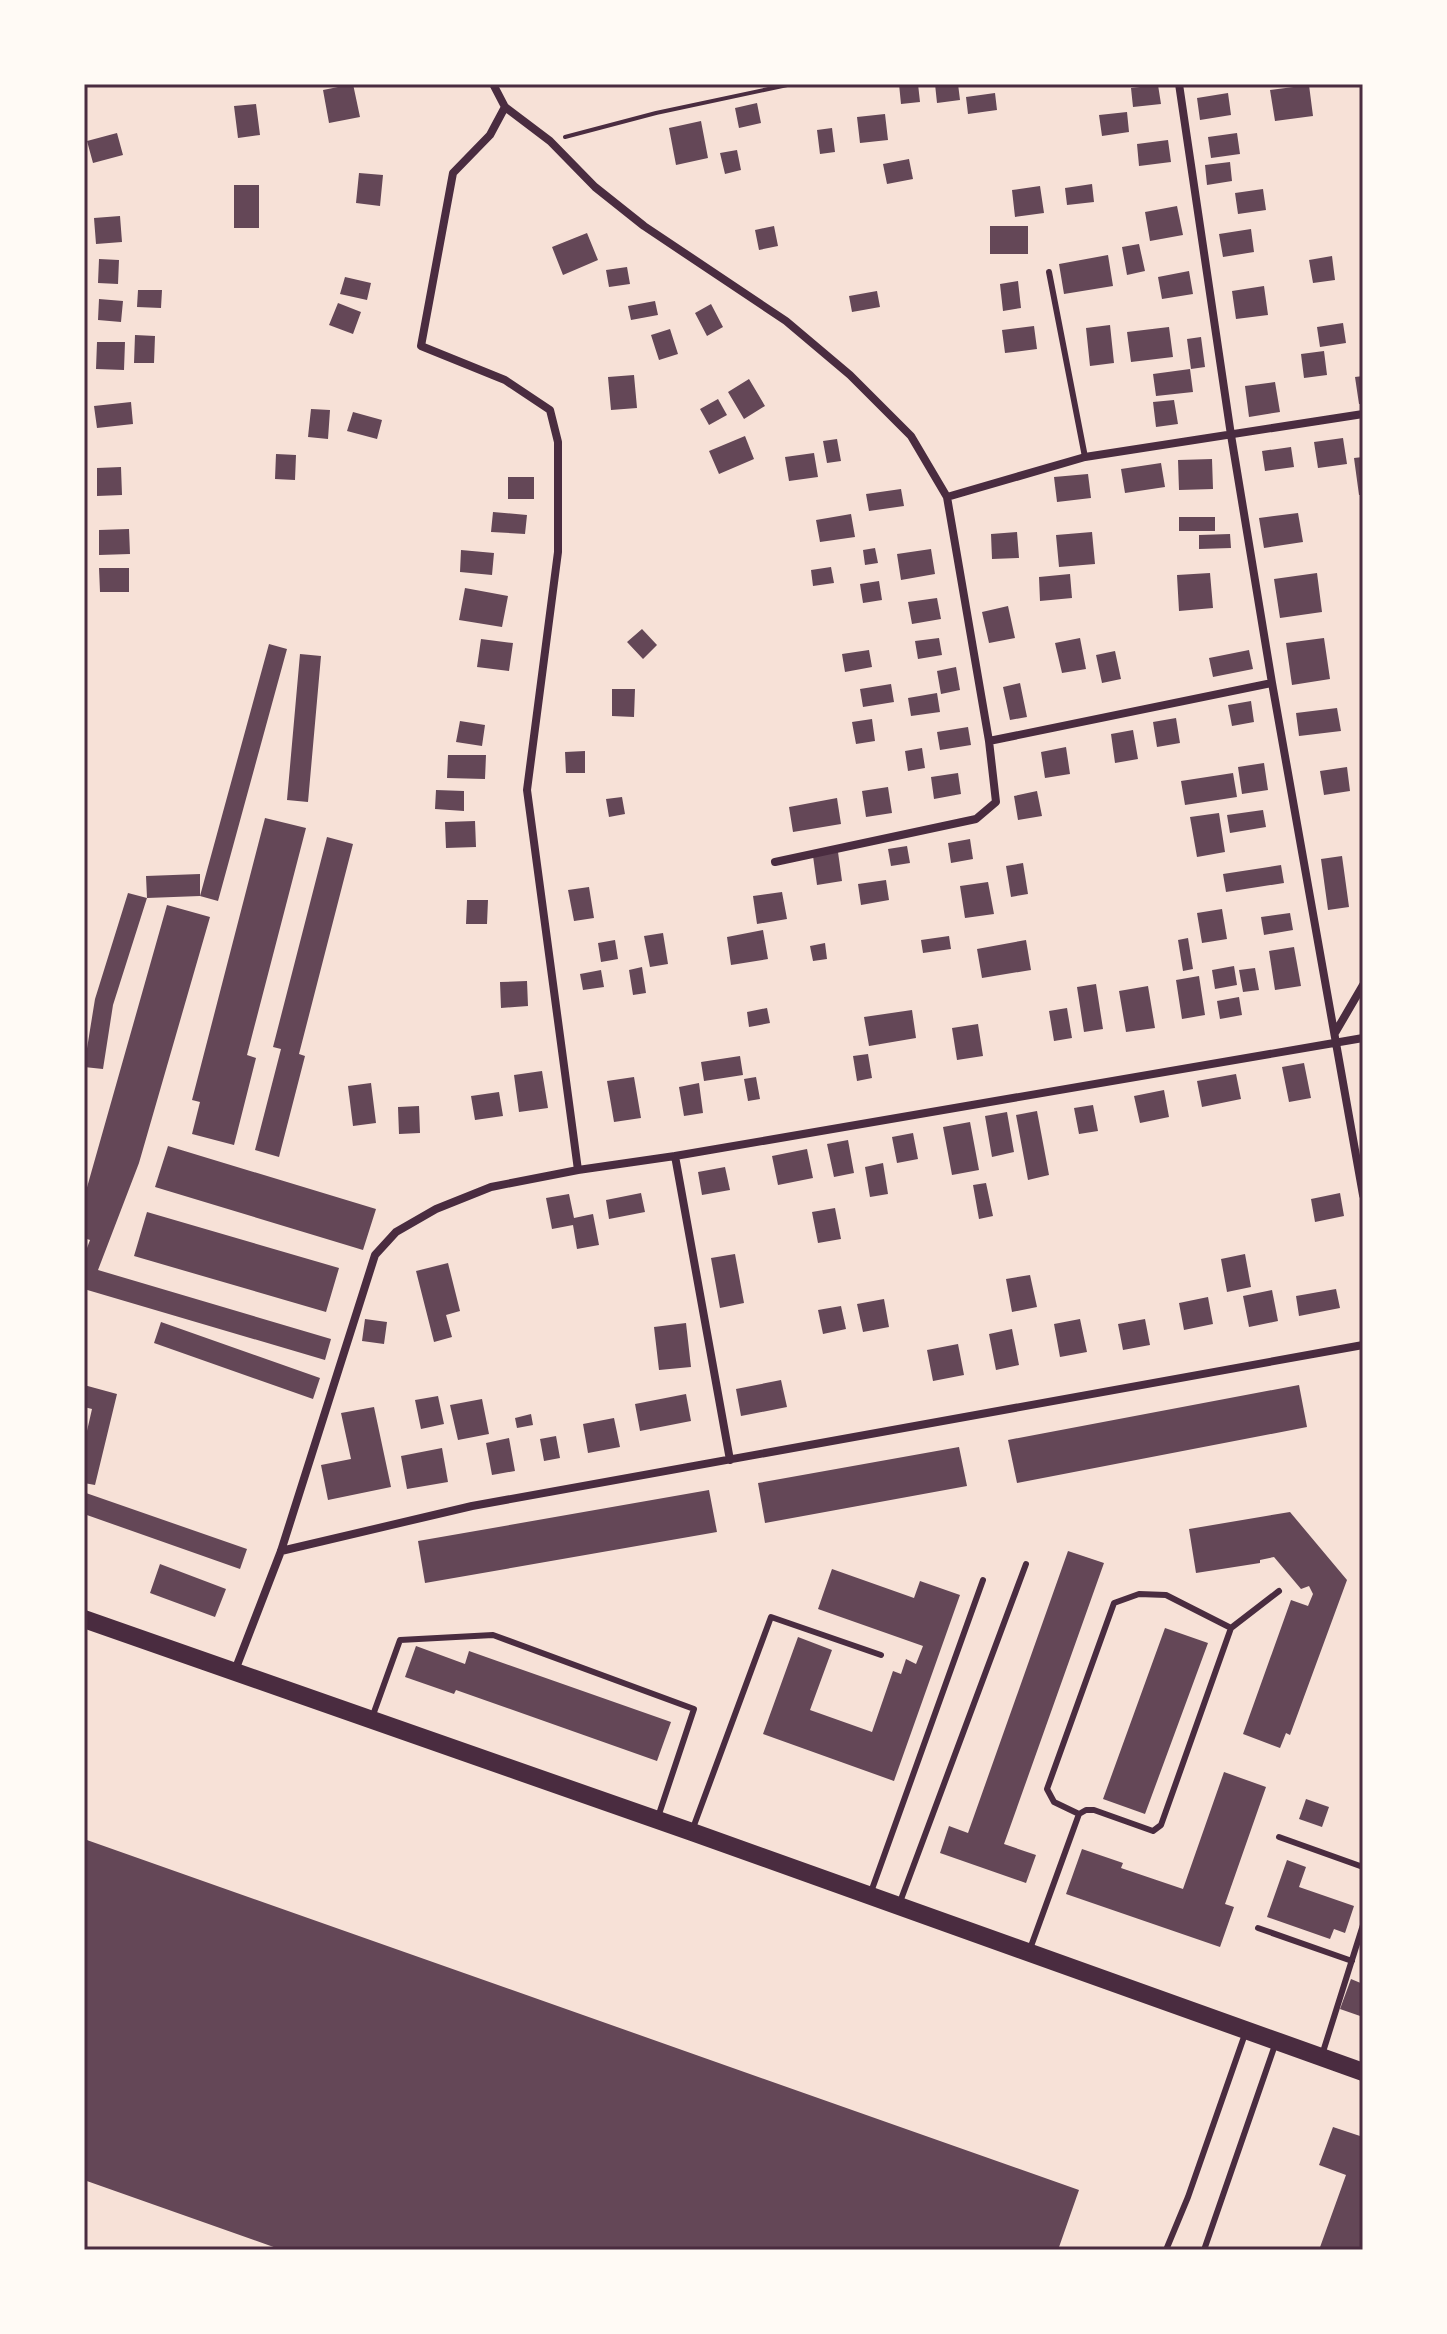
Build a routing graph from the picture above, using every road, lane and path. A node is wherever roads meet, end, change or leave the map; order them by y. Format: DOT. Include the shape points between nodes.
graph roads {
  1 [pos="493,84"];
  2 [pos="792,84"];
  3 [pos="1179,84"];
  4 [pos="505,107"];
  5 [pos="550,141"];
  6 [pos="1049,272"];
  7 [pos="1363,414"];
  8 [pos="1231,435"];
  9 [pos="1085,457"];
  10 [pos="947,497"];
  11 [pos="1272,683"];
  12 [pos="989,741"];
  13 [pos="775,862"];
  14 [pos="1363,985"];
  15 [pos="1335,1038"];
  16 [pos="1363,1038"];
  17 [pos="675,1156"];
  18 [pos="578,1170"];
  19 [pos="1363,1195"];
  20 [pos="1363,1345"];
  21 [pos="730,1460"];
  22 [pos="281,1551"];
  23 [pos="1026,1564"];
  24 [pos="983,1580"];
  25 [pos="1279,1591"];
  26 [pos="84,1619"];
  27 [pos="1231,1628"];
  28 [pos="881,1655"];
  29 [pos="234,1673"];
  30 [pos="372,1719"];
  31 [pos="1079,1814"];
  32 [pos="657,1820"];
  33 [pos="692,1832"];
  34 [pos="1279,1837"];
  35 [pos="1363,1867"];
  36 [pos="870,1896"];
  37 [pos="898,1906"];
  38 [pos="1363,1925"];
  39 [pos="1258,1928"];
  40 [pos="1029,1952"];
  41 [pos="1352,1961"];
  42 [pos="1246,2030"];
  43 [pos="1276,2041"];
  44 [pos="1322,2057"];
  45 [pos="1363,2072"];
  46 [pos="1166,2250"];
  47 [pos="1204,2250"];
  1 -- 4 [label="street"];
  2 -- 5 [label="path"];
  3 -- 8 [label="street"];
  4 -- 5 [label="street"];
  4 -- 18 [label="street" via="490,135 453,173 421,346 505,380 550,410 558,442 558,552 527,790"];
  5 -- 10 [label="street" via="632,216 786,321 850,375 911,436"];
  6 -- 9 [label="lane"];
  7 -- 8 [label="street"];
  8 -- 9 [label="street"];
  8 -- 11 [label="street"];
  9 -- 10 [label="street"];
  10 -- 12 [label="street"];
  11 -- 12 [label="street"];
  11 -- 15 [label="street"];
  12 -- 13 [label="street" via="996,802 976,819"];
  14 -- 15 [label="street"];
  15 -- 16 [label="street"];
  15 -- 17 [label="street"];
  15 -- 19 [label="street"];
  17 -- 18 [label="street"];
  17 -- 21 [label="street"];
  18 -- 22 [label="street" via="491,1187 436,1209 396,1232 375,1255"];
  20 -- 21 [label="street"];
  21 -- 22 [label="street" via="472,1506"];
  22 -- 29 [label="street"];
  23 -- 37 [label="lane"];
  24 -- 36 [label="lane"];
  25 -- 27 [label="lane"];
  26 -- 29 [label="main road"];
  27 -- 31 [label="lane" via="1161,1825 1153,1831 1094,1810"];
  27 -- 31 [label="lane" via="1166,1595 1139,1594 1114,1603 1047,1789 1054,1802"];
  28 -- 33 [label="lane" via="771,1617"];
  29 -- 30 [label="main road"];
  30 -- 32 [label="main road"];
  30 -- 32 [label="lane" via="400,1640 493,1635 694,1709"];
  31 -- 40 [label="lane"];
  32 -- 33 [label="main road"];
  33 -- 36 [label="main road"];
  34 -- 35 [label="lane"];
  36 -- 37 [label="main road"];
  37 -- 40 [label="main road"];
  38 -- 41 [label="lane"];
  39 -- 41 [label="lane"];
  40 -- 42 [label="main road"];
  41 -- 44 [label="lane"];
  42 -- 43 [label="main road"];
  42 -- 46 [label="lane"];
  43 -- 44 [label="main road"];
  43 -- 47 [label="lane"];
  44 -- 45 [label="main road"];
}
